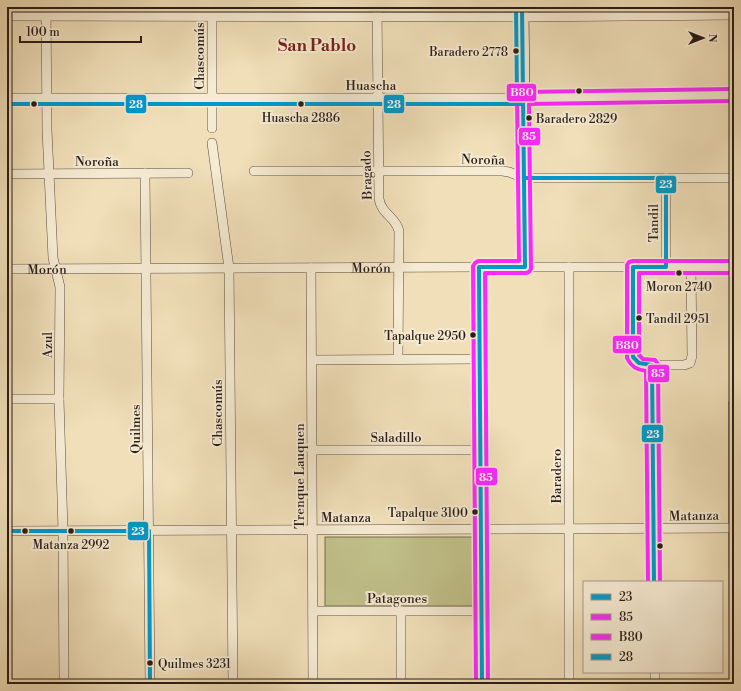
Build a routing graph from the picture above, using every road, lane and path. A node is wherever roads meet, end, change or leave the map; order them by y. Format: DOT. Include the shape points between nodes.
graph roads {
  1 [pos="377,7"];
  2 [pos="46,12"];
  3 [pos="212,12"];
  4 [pos="522,12"];
  5 [pos="734,14"];
  6 [pos="7,16"];
  7 [pos="378,17"];
  8 [pos="734,95"];
  9 [pos="7,98"];
  10 [pos="46,98"];
  11 [pos="212,98"];
  12 [pos="378,98"];
  13 [pos="523,98"];
  14 [pos="212,128"];
  15 [pos="212,143"];
  16 [pos="254,171"];
  17 [pos="378,171"];
  18 [pos="145,173"];
  19 [pos="188,173"];
  20 [pos="7,174"];
  21 [pos="49,174"];
  22 [pos="524,178"];
  23 [pos="666,178"];
  24 [pos="734,178"];
  25 [pos="399,267"];
  26 [pos="479,267"];
  27 [pos="525,267"];
  28 [pos="569,267"];
  29 [pos="633,267"];
  30 [pos="666,267"];
  31 [pos="691,267"];
  32 [pos="734,267"];
  33 [pos="54,268"];
  34 [pos="147,268"];
  35 [pos="229,268"];
  36 [pos="311,268"];
  37 [pos="7,269"];
  38 [pos="398,359"];
  39 [pos="480,359"];
  40 [pos="312,360"];
  41 [pos="652,366"];
  42 [pos="7,399"];
  43 [pos="59,399"];
  44 [pos="733,404"];
  45 [pos="312,450"];
  46 [pos="481,450"];
  47 [pos="734,528"];
  48 [pos="654,529"];
  49 [pos="312,530"];
  50 [pos="482,530"];
  51 [pos="569,530"];
  52 [pos="7,531"];
  53 [pos="63,531"];
  54 [pos="149,531"];
  55 [pos="231,531"];
  56 [pos="654,581"];
  57 [pos="313,611"];
  58 [pos="401,611"];
  59 [pos="482,611"];
  60 [pos="734,655"];
  61 [pos="655,673"];
  62 [pos="64,684"];
  63 [pos="150,684"];
  64 [pos="233,684"];
  65 [pos="313,684"];
  66 [pos="400,684"];
  67 [pos="482,684"];
  68 [pos="570,684"];
  69 [pos="655,684"];
  1 -- 7 [label="street, Bragado"];
  2 -- 3 [label="street"];
  2 -- 6 [label="street"];
  2 -- 10 [label="street, Azul"];
  3 -- 7 [label="street"];
  3 -- 11 [label="street, Chascomús"];
  4 -- 5 [label="street"];
  4 -- 7 [label="street"];
  4 -- 13 [label="main road"];
  7 -- 12 [label="street, Bragado"];
  8 -- 13 [label="street, Huascha"];
  9 -- 10 [label="street, Huascha"];
  10 -- 11 [label="street, Huascha"];
  10 -- 21 [label="street, Azul"];
  11 -- 12 [label="street, Huascha"];
  11 -- 14 [label="street, Chascomús"];
  12 -- 13 [label="street, Huascha"];
  12 -- 17 [label="street, Bragado"];
  13 -- 22 [label="main road"];
  15 -- 35 [label="street, Chascomús"];
  16 -- 17 [label="street, Noroña"];
  17 -- 22 [label="street, Noroña" via="502,171"];
  17 -- 25 [label="street, Bragado" via="380,206 398,225"];
  18 -- 19 [label="street, Noroña"];
  18 -- 21 [label="street, Noroña"];
  18 -- 34 [label="street, Quilmes"];
  20 -- 21 [label="street, Noroña"];
  21 -- 33 [label="street, Azul"];
  22 -- 23 [label="street, Noroña"];
  22 -- 27 [label="main road"];
  23 -- 24 [label="street, Noroña"];
  23 -- 30 [label="street, Tandil"];
  25 -- 26 [label="street, Morón"];
  25 -- 36 [label="street, Morón"];
  25 -- 38 [label="street, Bragado"];
  26 -- 27 [label="main road, Morón"];
  26 -- 39 [label="main road"];
  27 -- 28 [label="street, Morón"];
  28 -- 29 [label="street, Morón"];
  28 -- 51 [label="street, Baradero"];
  29 -- 30 [label="street, Morón"];
  29 -- 41 [label="street" via="633,357 640,365"];
  30 -- 31 [label="street, Morón"];
  31 -- 32 [label="street, Morón"];
  31 -- 41 [label="street" via="690,363 684,366"];
  33 -- 34 [label="street, Morón"];
  33 -- 37 [label="street, Morón"];
  33 -- 43 [label="street, Azul" via="60,287"];
  34 -- 35 [label="street, Morón"];
  34 -- 54 [label="street, Quilmes"];
  35 -- 36 [label="street, Morón"];
  35 -- 55 [label="street, Chascomús"];
  36 -- 40 [label="street, Trenque Lauquen"];
  38 -- 39 [label="street"];
  38 -- 40 [label="street"];
  39 -- 46 [label="main road"];
  40 -- 45 [label="street, Trenque Lauquen"];
  41 -- 48 [label="street"];
  42 -- 43 [label="street"];
  43 -- 53 [label="street, Azul"];
  44 -- 47 [label="street"];
  45 -- 46 [label="street, Saladillo"];
  45 -- 49 [label="street, Trenque Lauquen"];
  46 -- 50 [label="main road"];
  47 -- 48 [label="street, Matanza"];
  47 -- 60 [label="street"];
  48 -- 51 [label="street, Matanza"];
  48 -- 56 [label="street"];
  49 -- 50 [label="street, Matanza"];
  49 -- 55 [label="street, Matanza"];
  49 -- 57 [label="street, Trenque Lauquen"];
  50 -- 51 [label="street, Matanza"];
  50 -- 59 [label="main road"];
  51 -- 68 [label="street, Baradero"];
  52 -- 53 [label="street, Matanza"];
  53 -- 54 [label="street, Matanza"];
  53 -- 62 [label="street, Azul"];
  54 -- 55 [label="street, Matanza"];
  54 -- 63 [label="street, Quilmes"];
  55 -- 64 [label="street, Chascomús"];
  57 -- 58 [label="street, Patagones"];
  57 -- 65 [label="street, Trenque Lauquen"];
  58 -- 59 [label="street, Patagones"];
  58 -- 66 [label="street"];
  59 -- 67 [label="main road"];
  61 -- 69 [label="street"];
}
